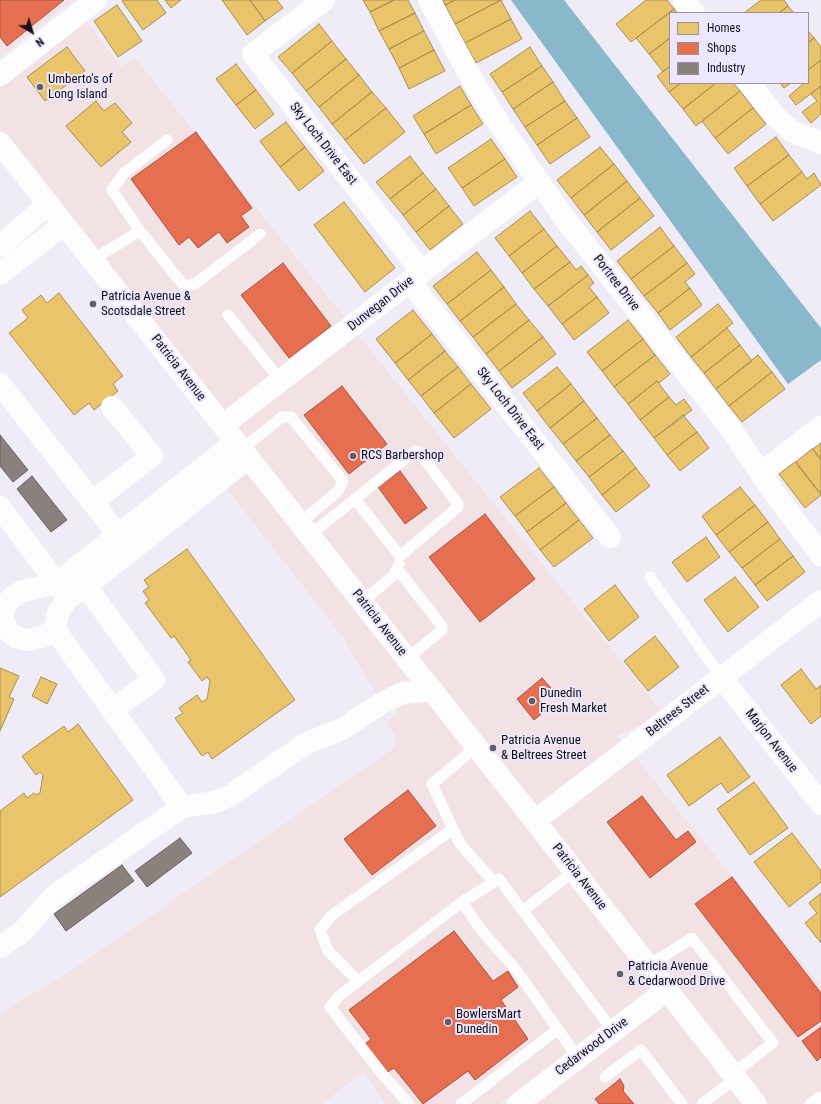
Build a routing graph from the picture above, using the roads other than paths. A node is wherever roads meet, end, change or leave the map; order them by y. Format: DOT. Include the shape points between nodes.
graph roads {
  1 [pos="96,0"];
  2 [pos="324,0"];
  3 [pos="429,0"];
  4 [pos="684,0"];
  5 [pos="693,12"];
  6 [pos="0,75"];
  7 [pos="750,84"];
  8 [pos="167,140"];
  9 [pos="821,142"];
  10 [pos="0,143"];
  11 [pos="539,182"];
  12 [pos="48,204"];
  13 [pos="64,224"];
  14 [pos="140,231"];
  15 [pos="260,234"];
  16 [pos="0,246"];
  17 [pos="92,260"];
  18 [pos="0,274"];
  19 [pos="416,277"];
  20 [pos="228,315"];
  21 [pos="281,381"];
  22 [pos="0,384"];
  23 [pos="112,407"];
  24 [pos="821,427"];
  25 [pos="237,443"];
  26 [pos="761,473"];
  27 [pos="355,499"];
  28 [pos="92,502"];
  29 [pos="0,507"];
  30 [pos="305,529"];
  31 [pos="610,537"];
  32 [pos="124,542"];
  33 [pos="821,555"];
  34 [pos="400,556"];
  35 [pos="398,570"];
  36 [pos="650,577"];
  37 [pos="86,586"];
  38 [pos="62,590"];
  39 [pos="821,601"];
  40 [pos="362,602"];
  41 [pos="55,630"];
  42 [pos="407,659"];
  43 [pos="721,677"];
  44 [pos="432,690"];
  45 [pos="112,710"];
  46 [pos="476,747"];
  47 [pos="821,804"];
  48 [pos="182,807"];
  49 [pos="535,820"];
  50 [pos="453,829"];
  51 [pos="574,871"];
  52 [pos="494,882"];
  53 [pos="462,902"];
  54 [pos="523,911"];
  55 [pos="0,947"];
  56 [pos="648,966"];
  57 [pos="358,981"];
  58 [pos="667,990"];
  59 [pos="558,1029"];
  60 [pos="613,1031"];
  61 [pos="578,1058"];
  62 [pos="734,1076"];
  63 [pos="605,1077"];
  64 [pos="821,1099"];
  65 [pos="410,1104"];
  66 [pos="461,1104"];
  67 [pos="518,1104"];
  68 [pos="682,1104"];
  69 [pos="702,1104"];
  70 [pos="756,1104"];
  71 [pos="810,1104"];
  1 -- 6 [label="street"];
  2 -- 19 [label="street, Sky Loch Drive East" via="253,54"];
  3 -- 11 [label="street, Portree Drive" via="469,74"];
  4 -- 5 [label="street"];
  7 -- 9 [label="street" via="776,117 792,130"];
  8 -- 14 [label="lane" via="124,173 112,190"];
  10 -- 12 [label="street, Patricia Avenue"];
  11 -- 19 [label="street, Dunvegan Drive"];
  11 -- 26 [label="street, Portree Drive" via="730,428"];
  12 -- 13 [label="street, Patricia Avenue"];
  12 -- 16 [label="street"];
  13 -- 17 [label="street, Patricia Avenue"];
  13 -- 18 [label="street"];
  14 -- 15 [label="lane" via="184,286 195,284"];
  14 -- 17 [label="lane"];
  17 -- 25 [label="street, Patricia Avenue"];
  19 -- 21 [label="street, Dunvegan Drive"];
  19 -- 31 [label="street, Sky Loch Drive East"];
  20 -- 21 [label="lane"];
  21 -- 25 [label="street, Dunvegan Drive"];
  22 -- 28 [label="street"];
  23 -- 28 [label="street" via="152,456"];
  24 -- 26 [label="street"];
  25 -- 30 [label="street, Patricia Avenue"];
  25 -- 30 [label="lane" via="282,417 291,417 343,481 338,491"];
  25 -- 32 [label="street, Dunvegan Drive"];
  26 -- 33 [label="street, Portree Drive"];
  27 -- 30 [label="lane"];
  27 -- 34 [label="lane"];
  27 -- 34 [label="lane" via="415,451 419,452 458,507"];
  28 -- 32 [label="street"];
  29 -- 38 [label="street"];
  30 -- 40 [label="street, Patricia Avenue"];
  32 -- 37 [label="street"];
  32 -- 38 [label="street"];
  34 -- 35 [label="lane"];
  35 -- 40 [label="lane"];
  35 -- 42 [label="lane" via="442,626 442,630"];
  36 -- 43 [label="lane"];
  37 -- 38 [label="street"];
  37 -- 45 [label="street" via="154,680"];
  38 -- 41 [label="street"];
  38 -- 41 [label="street" via="23,591 12,597 5,606 3,615 5,624 17,638 28,640 42,637"];
  39 -- 43 [label="street, Beltrees Street"];
  40 -- 42 [label="street, Patricia Avenue"];
  41 -- 45 [label="street"];
  42 -- 44 [label="street, Patricia Avenue"];
  43 -- 47 [label="street, Marjon Avenue"];
  43 -- 49 [label="street, Beltrees Street"];
  44 -- 46 [label="street, Patricia Avenue"];
  44 -- 48 [label="street" via="402,693 342,729 305,744 231,795 215,802"];
  45 -- 48 [label="street"];
  46 -- 49 [label="street, Patricia Avenue"];
  46 -- 50 [label="lane" via="432,784"];
  48 -- 55 [label="street" via="54,896 22,932"];
  49 -- 51 [label="street, Patricia Avenue"];
  50 -- 52 [label="lane" via="460,844"];
  50 -- 57 [label="lane" via="331,916 320,930 328,951"];
  51 -- 54 [label="lane"];
  51 -- 56 [label="street, Patricia Avenue"];
  52 -- 53 [label="lane"];
  52 -- 54 [label="lane" via="499,879"];
  53 -- 57 [label="lane"];
  53 -- 59 [label="lane" via="482,931 517,971"];
  54 -- 60 [label="lane"];
  56 -- 58 [label="street, Patricia Avenue"];
  56 -- 62 [label="lane" via="692,938 773,1043"];
  57 -- 65 [label="lane" via="330,1007 383,1075"];
  58 -- 60 [label="street, Cedarwood Drive"];
  58 -- 62 [label="street, Patricia Avenue"];
  59 -- 61 [label="lane"];
  59 -- 66 [label="lane"];
  60 -- 61 [label="street, Cedarwood Drive"];
  61 -- 67 [label="street, Cedarwood Drive"];
  62 -- 69 [label="lane"];
  62 -- 70 [label="street, Patricia Avenue"];
  63 -- 68 [label="lane" via="641,1050"];
  64 -- 71 [label="lane" via="820,1097"];
}
